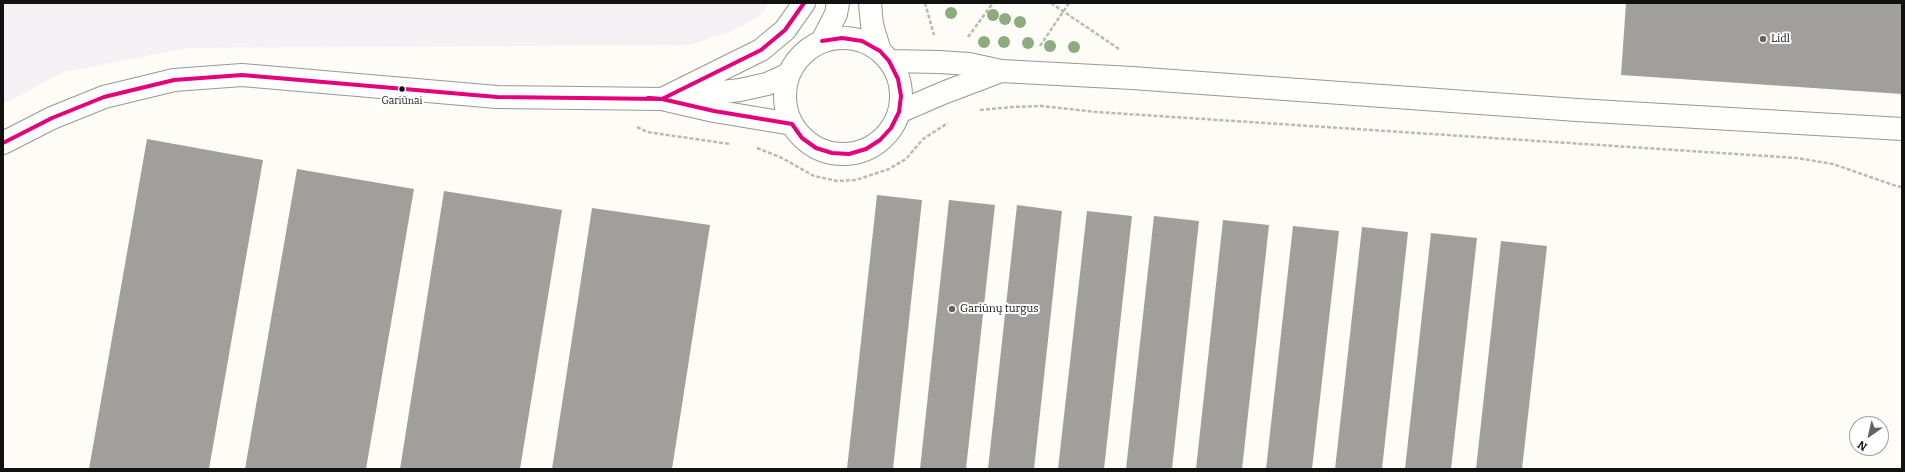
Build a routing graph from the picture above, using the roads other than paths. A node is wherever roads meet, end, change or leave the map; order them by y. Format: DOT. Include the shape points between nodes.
graph roads {
  1 [pos="804,3"];
  2 [pos="838,3"];
  3 [pos="870,3"];
  4 [pos="822,42"];
  5 [pos="885,56"];
  6 [pos="1001,71"];
  7 [pos="789,74"];
  8 [pos="662,98"];
  9 [pos="899,112"];
  10 [pos="792,124"];
  11 [pos="1902,130"];
  12 [pos="3,143"];
  1 -- 8 [label="street" via="785,30 761,50"];
  2 -- 4 [label="street" via="836,14"];
  3 -- 5 [label="street" via="872,25"];
  4 -- 5 [label="street" via="842,38 862,41"];
  4 -- 7 [label="street" via="796,60"];
  5 -- 6 [label="street" via="969,64"];
  5 -- 9 [label="street" via="898,79 901,96"];
  6 -- 9 [label="street"];
  6 -- 11 [label="street"];
  7 -- 8 [label="street" via="767,84 740,90"];
  7 -- 10 [label="street" via="784,91 786,108"];
  8 -- 10 [label="street" via="714,111"];
  8 -- 12 [label="street" via="497,97 242,75 174,80 104,97 52,118"];
  9 -- 10 [label="street" via="891,128 880,140 866,150 849,154 832,154 816,148 802,138"];
}
